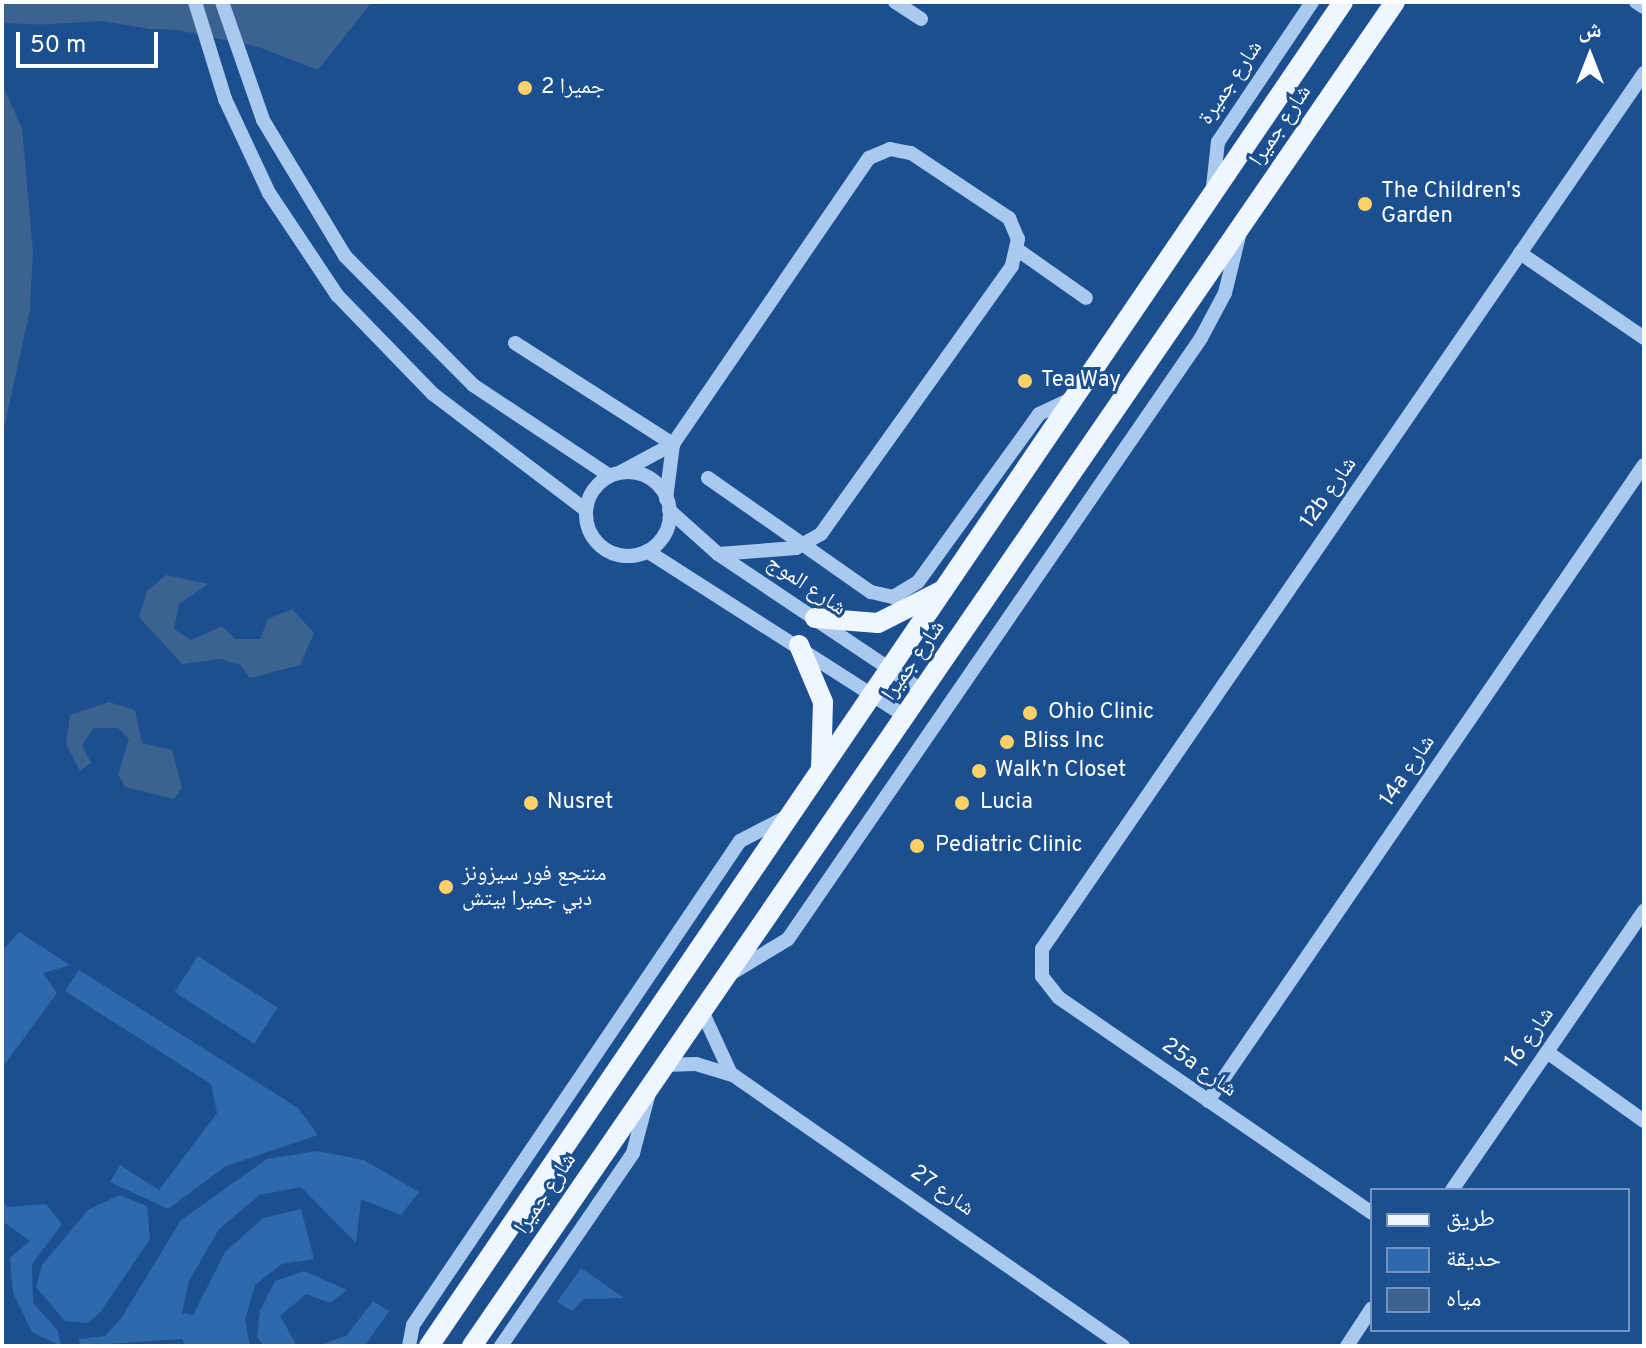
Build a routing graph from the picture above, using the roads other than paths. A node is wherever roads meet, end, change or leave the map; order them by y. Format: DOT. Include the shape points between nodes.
graph roads {
  1 [pos="195,2"];
  2 [pos="222,2"];
  3 [pos="895,2"];
  4 [pos="1312,2"];
  5 [pos="1343,2"];
  6 [pos="1395,2"];
  7 [pos="1636,2"];
  8 [pos="1644,7"];
  9 [pos="921,19"];
  10 [pos="1644,73"];
  11 [pos="1212,197"];
  12 [pos="1240,229"];
  13 [pos="1018,250"];
  14 [pos="1520,253"];
  15 [pos="1086,298"];
  16 [pos="1644,338"];
  17 [pos="515,343"];
  18 [pos="1075,398"];
  19 [pos="673,444"];
  20 [pos="1644,465"];
  21 [pos="613,475"];
  22 [pos="708,478"];
  23 [pos="668,505"];
  24 [pos="586,510"];
  25 [pos="807,544"];
  26 [pos="647,551"];
  27 [pos="718,554"];
  28 [pos="953,583"];
  29 [pos="815,618"];
  30 [pos="799,645"];
  31 [pos="894,670"];
  32 [pos="923,691"];
  33 [pos="875,696"];
  34 [pos="905,716"];
  35 [pos="821,769"];
  36 [pos="790,815"];
  37 [pos="1644,911"];
  38 [pos="1049,937"];
  39 [pos="727,977"];
  40 [pos="702,1011"];
  41 [pos="1547,1052"];
  42 [pos="664,1065"];
  43 [pos="733,1075"];
  44 [pos="650,1084"];
  45 [pos="1208,1101"];
  46 [pos="1644,1121"];
  47 [pos="1453,1188"];
  48 [pos="1370,1212"];
  49 [pos="1370,1311"];
  50 [pos="409,1346"];
  51 [pos="429,1346"];
  52 [pos="472,1346"];
  53 [pos="501,1346"];
  54 [pos="1123,1346"];
  55 [pos="1347,1346"];
  1 -- 24 [label="street" via="225,99 269,193 337,295 433,394"];
  2 -- 21 [label="street" via="251,90 315,216 378,294 473,385"];
  3 -- 9 [label="street"];
  4 -- 11 [label="street, شارع جميرة" via="1218,142"];
  5 -- 11 [label="main road, شارع جميرا"];
  6 -- 12 [label="main road, شارع جميرا"];
  7 -- 8 [label="street"];
  10 -- 14 [label="street, 12b شارع"];
  11 -- 18 [label="main road, شارع جميرا"];
  12 -- 32 [label="main road, شارع جميرا"];
  12 -- 39 [label="street" via="1225,293 1201,338 788,939"];
  13 -- 15 [label="street"];
  13 -- 19 [label="street" via="1009,218 911,153 879,152"];
  13 -- 25 [label="street" via="831,522"];
  14 -- 16 [label="street"];
  14 -- 38 [label="street, 12b شارع"];
  17 -- 19 [label="street"];
  18 -- 25 [label="street" via="1033,420 902,594 871,592"];
  18 -- 28 [label="main road, شارع جميرا"];
  19 -- 21 [label="street"];
  19 -- 23 [label="street"];
  20 -- 45 [label="street, 14a شارع"];
  21 -- 23 [label="street" via="651,480"];
  21 -- 24 [label="street"];
  22 -- 25 [label="street"];
  23 -- 26 [label="street" via="664,534"];
  23 -- 27 [label="street, شارع الموج"];
  24 -- 26 [label="street" via="590,532 607,551"];
  25 -- 27 [label="street"];
  26 -- 30 [label="street"];
  27 -- 29 [label="street, شارع الموج"];
  28 -- 29 [label="main road" via="878,623"];
  28 -- 31 [label="main road, شارع جميرا"];
  29 -- 31 [label="street, شارع الموج"];
  30 -- 33 [label="street"];
  30 -- 35 [label="main road" via="823,702"];
  31 -- 32 [label="street, شارع الموج"];
  31 -- 33 [label="main road, شارع جميرا"];
  32 -- 34 [label="main road, شارع جميرا"];
  33 -- 34 [label="street"];
  33 -- 35 [label="main road, شارع جميرا"];
  34 -- 39 [label="main road, شارع جميرا"];
  35 -- 36 [label="main road, شارع جميرا"];
  36 -- 50 [label="street" via="740,841 413,1325"];
  36 -- 51 [label="main road, شارع جميرا"];
  37 -- 41 [label="street, شارع 16"];
  38 -- 45 [label="street, 25a شارع" via="1040,962 1049,989"];
  39 -- 40 [label="main road, شارع جميرا"];
  40 -- 42 [label="main road, شارع جميرا"];
  40 -- 43 [label="street, شارع 27"];
  41 -- 46 [label="street"];
  41 -- 47 [label="street, شارع 16"];
  42 -- 43 [label="street, شارع 27" via="696,1064"];
  42 -- 44 [label="main road, شارع جميرا"];
  43 -- 54 [label="street, شارع 27"];
  44 -- 52 [label="main road, شارع جميرا"];
  44 -- 53 [label="street" via="633,1153"];
  45 -- 48 [label="street, 25a شارع"];
  49 -- 55 [label="street"];
}
